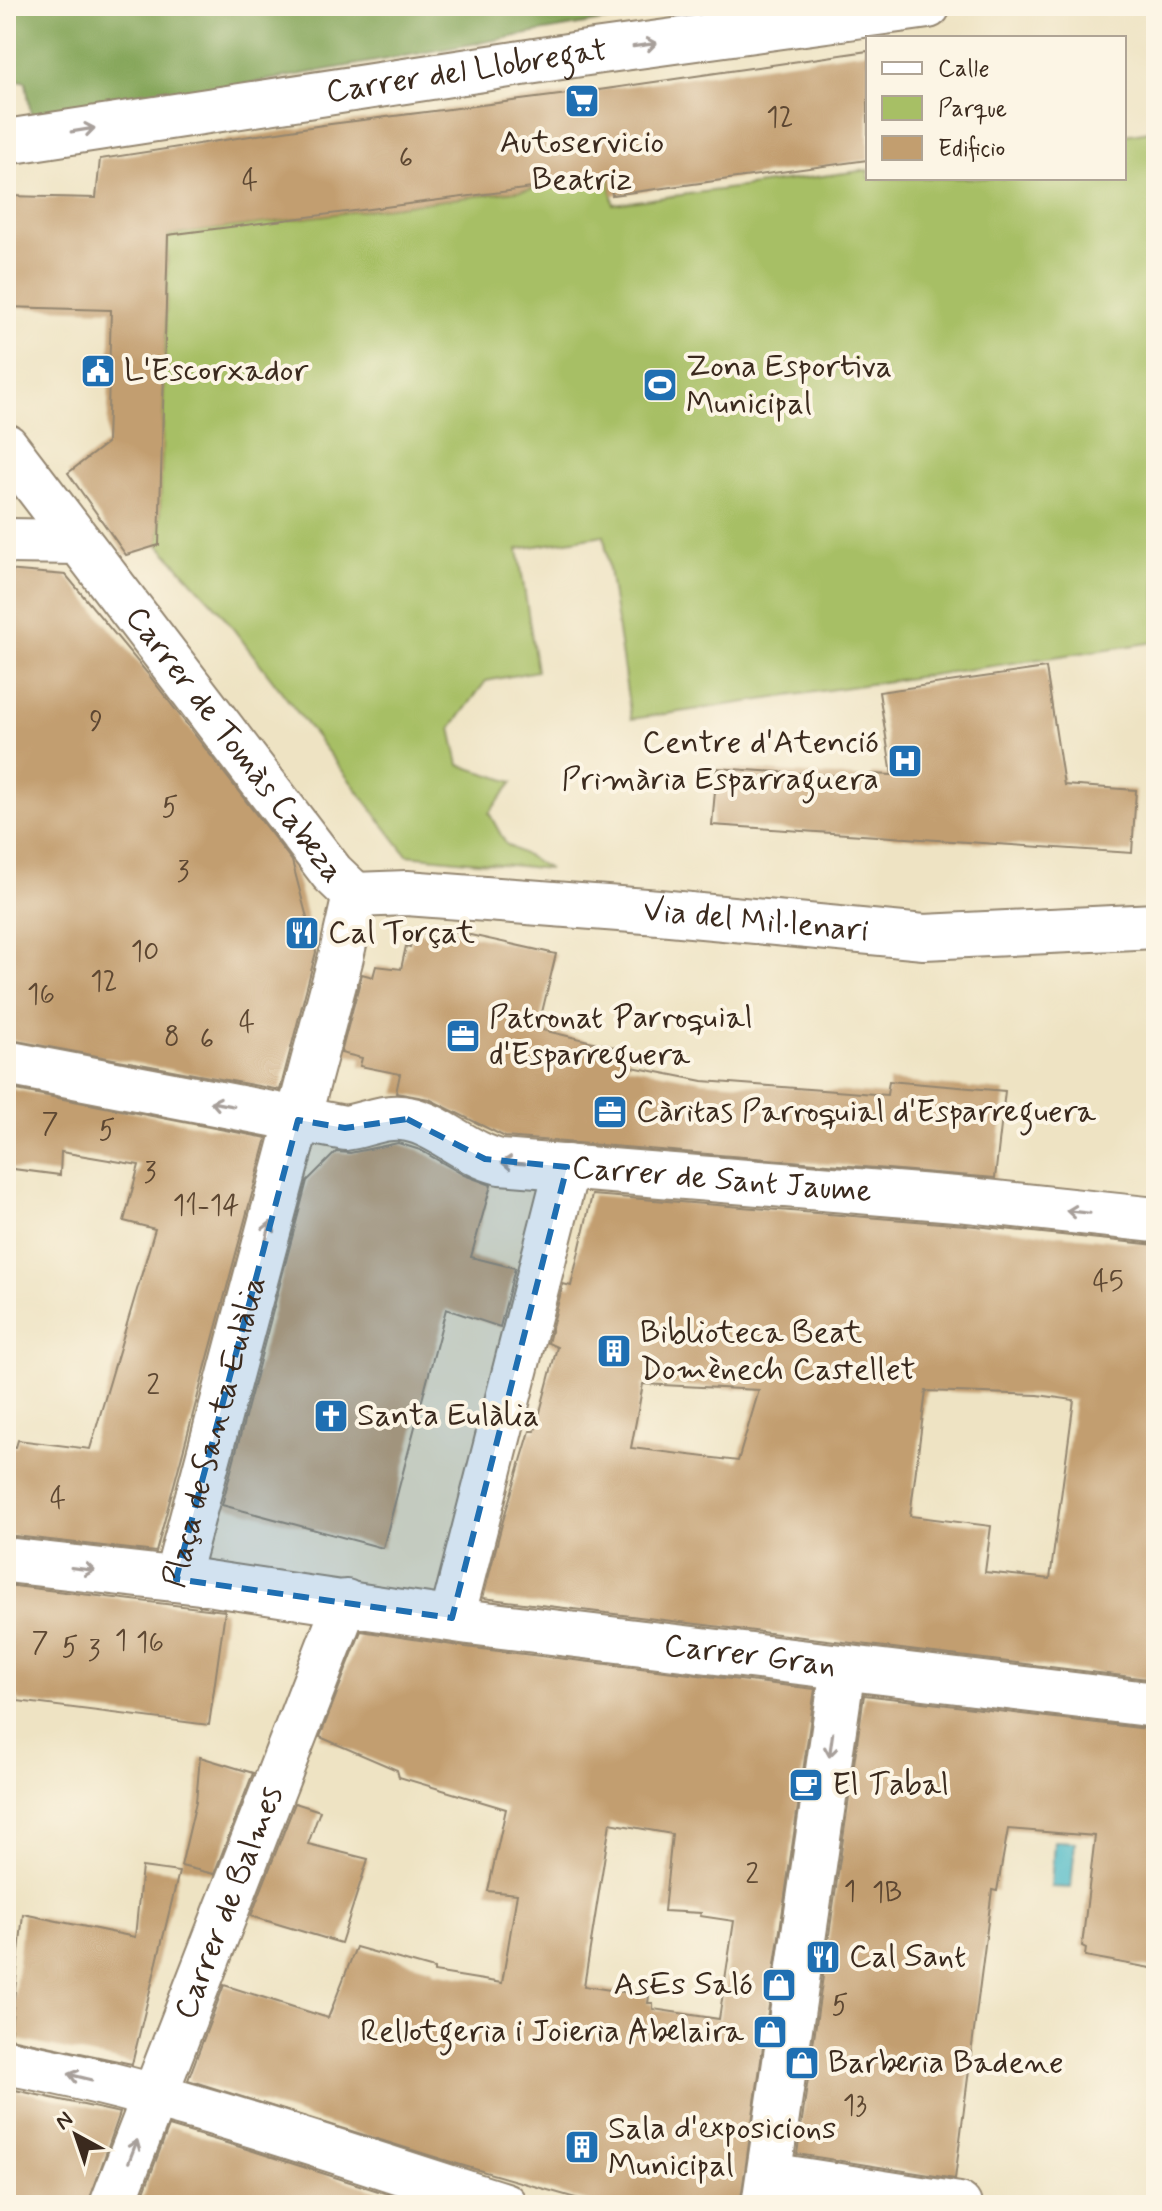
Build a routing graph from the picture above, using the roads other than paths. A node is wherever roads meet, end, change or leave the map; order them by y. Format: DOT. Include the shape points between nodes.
graph roads {
  1 [pos="928,6"];
  2 [pos="6,142"];
  3 [pos="6,446"];
  4 [pos="6,541"];
  5 [pos="79,542"];
  6 [pos="355,895"];
  7 [pos="1156,926"];
  8 [pos="6,1063"];
  9 [pos="298,1120"];
  10 [pos="567,1167"];
  11 [pos="1156,1220"];
  12 [pos="6,1560"];
  13 [pos="176,1579"];
  14 [pos="346,1602"];
  15 [pos="452,1618"];
  16 [pos="843,1668"];
  17 [pos="1156,1705"];
  18 [pos="6,2062"];
  19 [pos="153,2096"];
  20 [pos="767,2190"];
  21 [pos="112,2205"];
  22 [pos="504,2205"];
  23 [pos="959,2205"];
  2 -- 1 [label="street, Carrer del Llobregat, one-way"];
  3 -- 5 [label="street, Carrer de Tomàs Cabeza"];
  4 -- 5 [label="street"];
  5 -- 6 [label="street, Carrer de Tomàs Cabeza" via="332,873"];
  6 -- 7 [label="street, Via del Mil·lenari" via="407,893 924,937"];
  6 -- 9 [label="street, Carrer de Tomàs Cabeza"];
  9 -- 8 [label="street, Carrer de Sant Jaume, one-way"];
  10 -- 9 [label="street, Carrer de Sant Jaume, one-way" via="485,1159 407,1119 345,1128"];
  13 -- 9 [label="street, Plaça de Santa Eulàlia, one-way"];
  11 -- 10 [label="street, Carrer de Sant Jaume, one-way"];
  10 -- 15 [label="street"];
  12 -- 13 [label="street, one-way"];
  13 -- 14 [label="street, Plaça de Santa Eulàlia"];
  14 -- 15 [label="street, Carrer Gran"];
  14 -- 19 [label="street, Carrer de Balmes"];
  15 -- 16 [label="street, Carrer Gran"];
  16 -- 17 [label="street, Carrer Gran"];
  16 -- 20 [label="street, one-way"];
  19 -- 18 [label="street, one-way"];
  21 -- 19 [label="street, Carrer de Balmes, one-way"];
  19 -- 22 [label="street"];
  20 -- 23 [label="street"];
}
